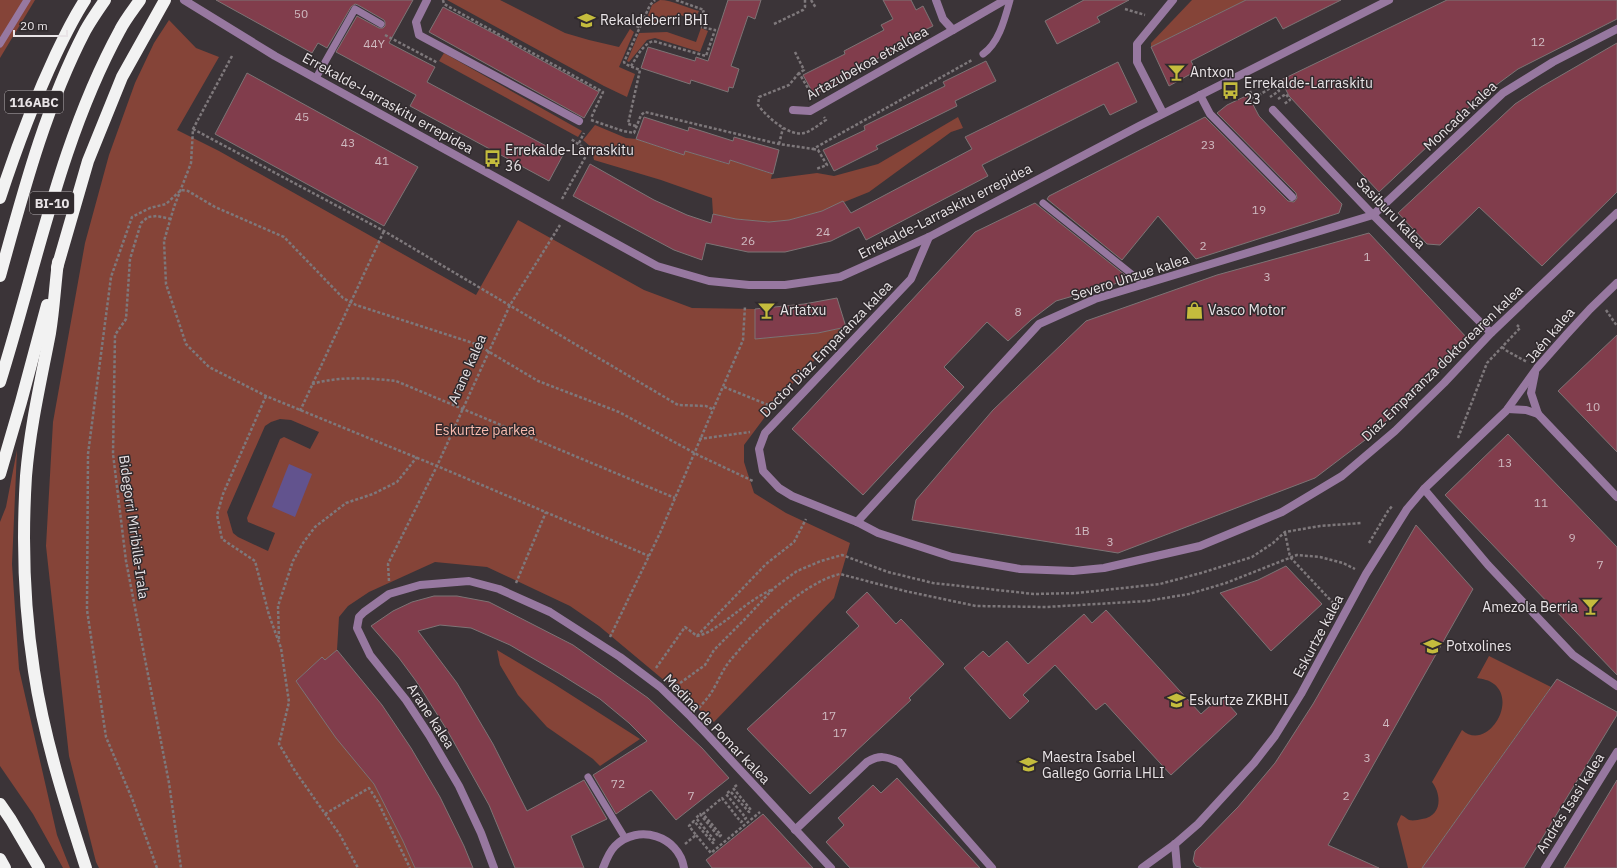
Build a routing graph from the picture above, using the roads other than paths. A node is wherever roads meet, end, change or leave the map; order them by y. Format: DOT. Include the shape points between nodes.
graph roads {
  1 [pos="27,0"];
  2 [pos="105,0"];
  3 [pos="140,0"];
  4 [pos="166,0"];
  5 [pos="184,0"];
  6 [pos="427,0"];
  7 [pos="936,0"];
  8 [pos="1005,0"];
  9 [pos="1010,0"];
  10 [pos="1173,0"];
  11 [pos="1389,0"];
  12 [pos="81,5"];
  13 [pos="381,24"];
  14 [pos="1617,29"];
  15 [pos="953,30"];
  16 [pos="0,44"];
  17 [pos="983,54"];
  18 [pos="316,78"];
  19 [pos="1200,94"];
  20 [pos="793,110"];
  21 [pos="1273,110"];
  22 [pos="1163,113"];
  23 [pos="579,122"];
  24 [pos="1292,197"];
  25 [pos="0,198"];
  26 [pos="1043,203"];
  27 [pos="1617,213"];
  28 [pos="1373,215"];
  29 [pos="929,237"];
  30 [pos="58,262"];
  31 [pos="0,276"];
  32 [pos="1617,283"];
  33 [pos="1144,284"];
  34 [pos="1491,333"];
  35 [pos="1535,373"];
  36 [pos="0,382"];
  37 [pos="1508,409"];
  38 [pos="1538,414"];
  39 [pos="0,474"];
  40 [pos="1424,489"];
  41 [pos="1617,497"];
  42 [pos="857,522"];
  43 [pos="390,594"];
  44 [pos="1617,686"];
  45 [pos="1617,752"];
  46 [pos="588,777"];
  47 [pos="0,804"];
  48 [pos="796,830"];
  49 [pos="625,838"];
  50 [pos="1175,844"];
  51 [pos="0,859"];
  52 [pos="5,868"];
  53 [pos="39,868"];
  54 [pos="86,868"];
  55 [pos="494,868"];
  56 [pos="603,868"];
  57 [pos="684,868"];
  58 [pos="831,868"];
  59 [pos="992,868"];
  60 [pos="1142,868"];
  61 [pos="1177,868"];
  62 [pos="1545,868"];
  1 -- 16 [label="lane"];
  2 -- 31 [label="highway, BI-10" via="85,30 43,131"];
  3 -- 36 [label="highway, BI-10" via="120,29 85,105 66,155"];
  4 -- 30 [label="highway" via="122,78 88,161"];
  5 -- 18 [label="street, Errekalde-Larraskitu errepidea"];
  6 -- 23 [label="street" via="416,22 420,35"];
  7 -- 15 [label="street, Artazubekoa etxaldea" via="943,19"];
  8 -- 15 [label="street, Artazubekoa etxaldea"];
  9 -- 17 [label="lane" via="993,43"];
  10 -- 22 [label="street" via="1137,44 1137,62"];
  11 -- 19 [label="street, Errekalde-Larraskitu errepidea"];
  12 -- 25 [label="highway, 116ABC" via="33,106"];
  13 -- 18 [label="lane" via="355,8"];
  14 -- 28 [label="street, Moncada kalea" via="1553,62 1503,93"];
  15 -- 20 [label="street, Artazubekoa etxaldea" via="810,111"];
  18 -- 29 [label="street, Errekalde-Larraskitu errepidea" via="657,266 709,281 785,285 840,277"];
  19 -- 22 [label="street, Errekalde-Larraskitu errepidea"];
  19 -- 24 [label="street" via="1210,114"];
  21 -- 28 [label="street, Sasiburu kalea"];
  22 -- 29 [label="street, Errekalde-Larraskitu errepidea"];
  26 -- 33 [label="lane"];
  27 -- 34 [label="street, Diaz Emparanza doktorearen kalea"];
  28 -- 33 [label="street, Severo Unzue kalea"];
  28 -- 34 [label="street, Sasiburu kalea"];
  29 -- 42 [label="street, Doctor Diaz Emparanza kalea" via="911,279 764,433 759,449 763,471 779,488 792,496"];
  30 -- 39 [label="highway" via="22,402"];
  30 -- 54 [label="highway" via="50,331 32,424 26,475 24,529 27,613 34,671 48,742"];
  32 -- 35 [label="street, Jaén kalea" via="1566,334"];
  33 -- 42 [label="street, Severo Unzue kalea" via="1095,299 1039,324"];
  34 -- 42 [label="street, Diaz Emparanza doktorearen kalea" via="1395,431 1342,476 1282,512 1200,546 1104,568 1073,571 1020,568 952,557 878,533"];
  35 -- 37 [label="street, Jaén kalea"];
  35 -- 38 [label="street" via="1531,393"];
  37 -- 38 [label="street"];
  37 -- 40 [label="street, Eskurtze kalea"];
  38 -- 41 [label="street"];
  40 -- 44 [label="street" via="1488,565 1574,655"];
  40 -- 50 [label="street, Eskurtze kalea" via="1407,509 1366,574 1301,694 1275,736 1217,804"];
  43 -- 48 [label="street, Medina de Pomar kalea" via="420,585 469,582 498,589 550,612 620,657 660,687"];
  43 -- 55 [label="street, Arane kalea" via="364,612 359,618 358,628 370,654 406,700 459,786"];
  45 -- 62 [label="street, Andrés Isasi kalea"];
  46 -- 49 [label="lane"];
  47 -- 53 [label="highway"];
  48 -- 58 [label="street, Medina de Pomar kalea"];
  48 -- 59 [label="street" via="867,762 876,757 889,757 899,762"];
  49 -- 56 [label="street" via="614,846"];
  49 -- 57 [label="street" via="638,834 666,840 677,851"];
  50 -- 60 [label="street, Eskurtze kalea"];
  50 -- 61 [label="street"];
  51 -- 52 [label="highway"];
}
